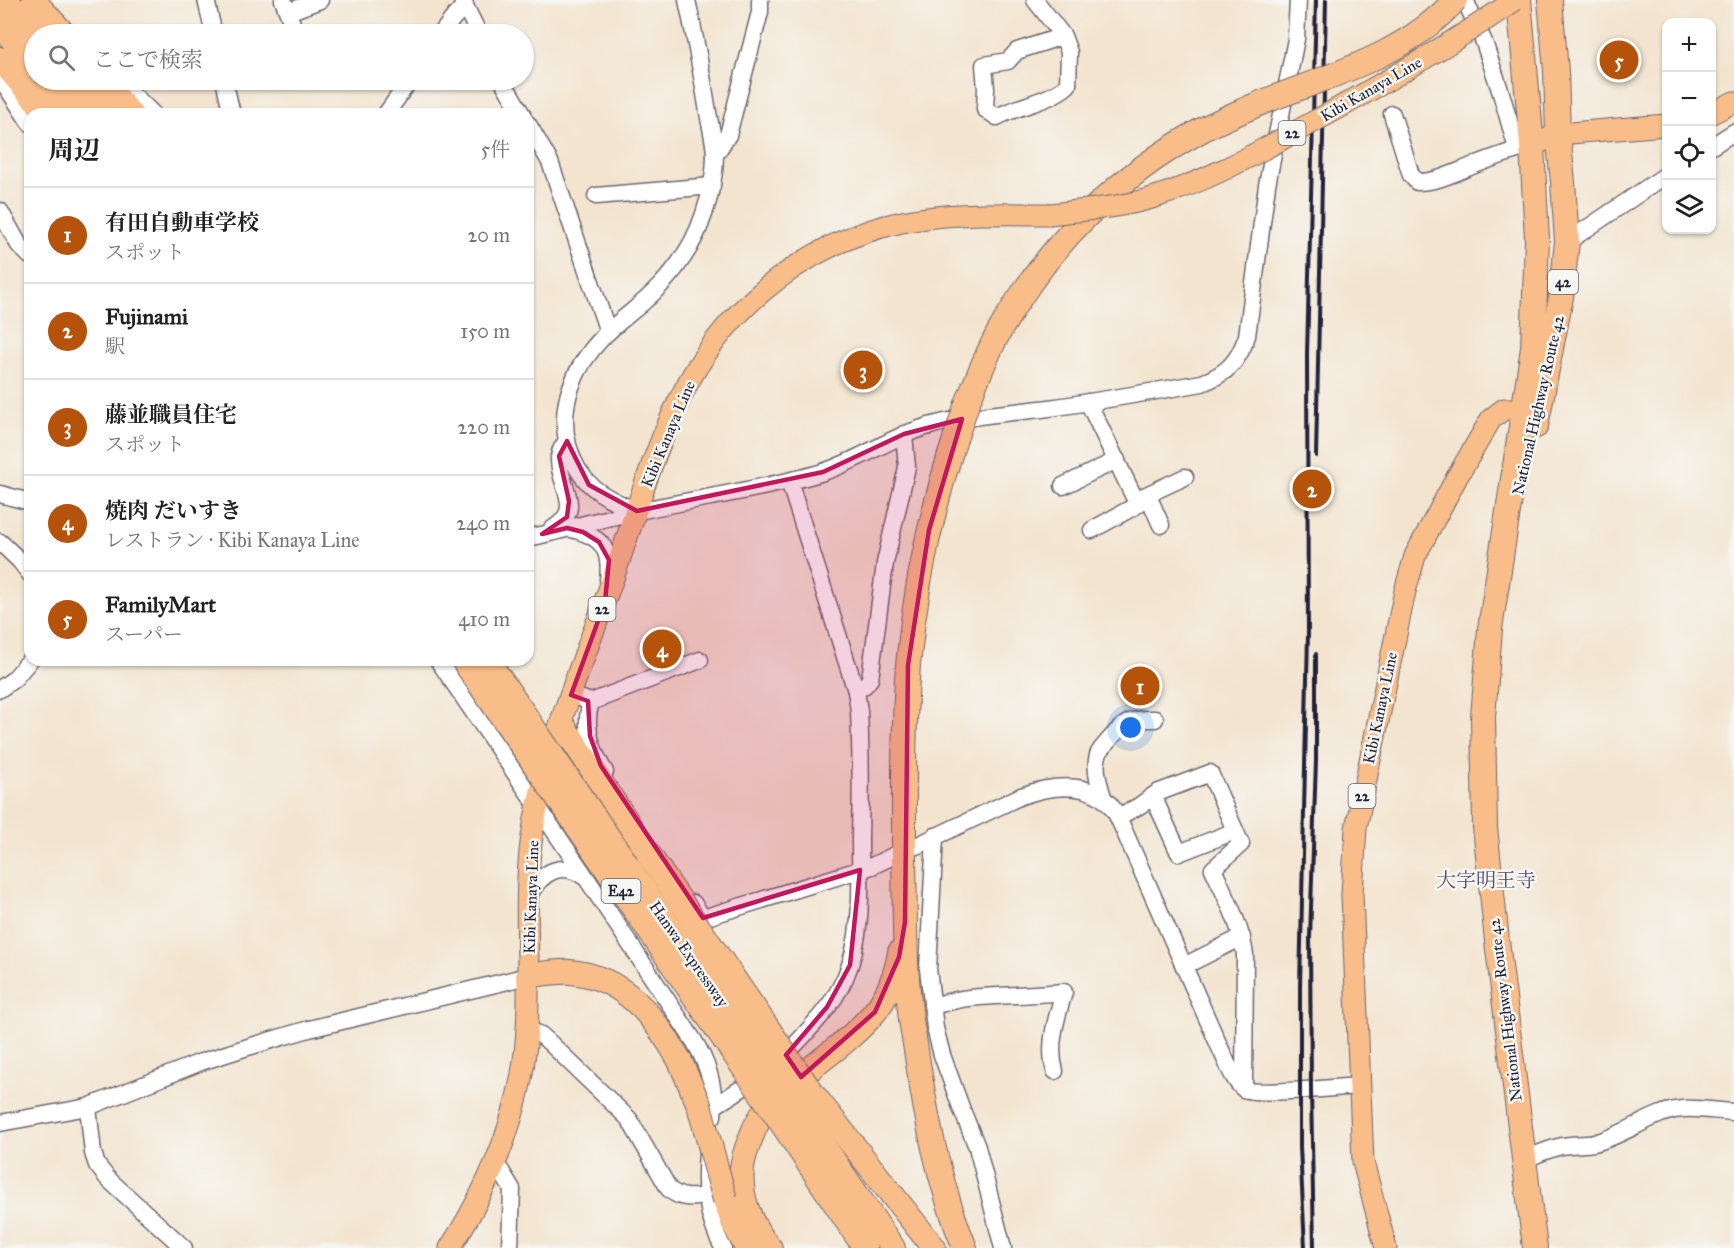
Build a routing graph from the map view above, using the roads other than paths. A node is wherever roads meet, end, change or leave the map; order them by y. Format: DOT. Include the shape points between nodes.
graph roads {
  1 [pos="5,0"];
  2 [pos="33,0"];
  3 [pos="46,0"];
  4 [pos="206,0"];
  5 [pos="320,0"];
  6 [pos="687,0"];
  7 [pos="760,0"];
  8 [pos="1035,0"];
  9 [pos="1298,0"];
  10 [pos="1455,0"];
  11 [pos="1465,0"];
  12 [pos="1517,0"];
  13 [pos="1550,0"];
  14 [pos="464,2"];
  15 [pos="285,6"];
  16 [pos="27,24"];
  17 [pos="55,24"];
  18 [pos="68,24"];
  19 [pos="212,24"];
  20 [pos="292,24"];
  21 [pos="449,24"];
  22 [pos="474,24"];
  23 [pos="0,25"];
  24 [pos="1063,36"];
  25 [pos="24,53"];
  26 [pos="0,59"];
  27 [pos="0,77"];
  28 [pos="24,86"];
  29 [pos="27,90"];
  30 [pos="57,90"];
  31 [pos="85,90"];
  32 [pos="111,90"];
  33 [pos="128,90"];
  34 [pos="226,90"];
  35 [pos="403,90"];
  36 [pos="508,90"];
  37 [pos="1734,102"];
  38 [pos="43,108"];
  39 [pos="72,108"];
  40 [pos="100,108"];
  41 [pos="125,108"];
  42 [pos="147,108"];
  43 [pos="231,108"];
  44 [pos="390,108"];
  45 [pos="518,108"];
  46 [pos="1716,111"];
  47 [pos="24,114"];
  48 [pos="1392,114"];
  49 [pos="1662,125"];
  50 [pos="1734,132"];
  51 [pos="534,134"];
  52 [pos="1558,134"];
  53 [pos="1716,143"];
  54 [pos="1525,147"];
  55 [pos="715,155"];
  56 [pos="1662,178"];
  57 [pos="712,186"];
  58 [pos="596,196"];
  59 [pos="0,211"];
  60 [pos="1567,242"];
  61 [pos="24,250"];
  62 [pos="608,332"];
  63 [pos="1088,402"];
  64 [pos="1532,410"];
  65 [pos="904,434"];
  66 [pos="567,441"];
  67 [pos="1117,460"];
  68 [pos="1185,477"];
  69 [pos="789,481"];
  70 [pos="1064,486"];
  71 [pos="0,494"];
  72 [pos="1142,499"];
  73 [pos="24,500"];
  74 [pos="637,512"];
  75 [pos="1161,525"];
  76 [pos="567,528"];
  77 [pos="1092,530"];
  78 [pos="535,536"];
  79 [pos="0,542"];
  80 [pos="24,566"];
  81 [pos="605,602"];
  82 [pos="700,660"];
  83 [pos="25,666"];
  84 [pos="442,666"];
  85 [pos="467,666"];
  86 [pos="491,666"];
  87 [pos="0,689"];
  88 [pos="855,691"];
  89 [pos="581,699"];
  90 [pos="1155,718"];
  91 [pos="562,724"];
  92 [pos="1153,796"];
  93 [pos="1103,797"];
  94 [pos="537,806"];
  95 [pos="1118,817"];
  96 [pos="1235,831"];
  97 [pos="936,836"];
  98 [pos="916,846"];
  99 [pos="896,855"];
  100 [pos="860,870"];
  101 [pos="587,879"];
  102 [pos="529,895"];
  103 [pos="905,922"];
  104 [pos="1242,937"];
  105 [pos="1184,966"];
  106 [pos="528,976"];
  107 [pos="932,1005"];
  108 [pos="527,1029"];
  109 [pos="1055,1071"];
  110 [pos="1360,1086"];
  111 [pos="1244,1089"];
  112 [pos="714,1106"];
  113 [pos="88,1107"];
  114 [pos="797,1108"];
  115 [pos="1734,1112"];
  116 [pos="0,1123"];
  117 [pos="1523,1160"];
  118 [pos="496,1163"];
  119 [pos="715,1198"];
  120 [pos="716,1244"];
  121 [pos="184,1248"];
  122 [pos="450,1248"];
  123 [pos="510,1248"];
  124 [pos="747,1248"];
  125 [pos="770,1248"];
  126 [pos="866,1248"];
  127 [pos="893,1248"];
  128 [pos="934,1248"];
  129 [pos="965,1248"];
  130 [pos="1003,1248"];
  131 [pos="1386,1248"];
  132 [pos="1535,1248"];
  1 -- 16 [label="highway"];
  2 -- 17 [label="highway"];
  3 -- 18 [label="street"];
  4 -- 19 [label="street"];
  5 -- 15 [label="street"];
  6 -- 55 [label="street"];
  7 -- 55 [label="street" via="728,135"];
  8 -- 24 [label="street"];
  9 -- 63 [label="street" via="1296,39 1269,176 1242,351 1224,373 1202,383"];
  10 -- 103 [label="highway, bridge" via="1433,21 1386,51 1200,131 1133,174 1053,252 1012,311 986,357 967,404 929,530 908,665"];
  11 -- 54 [label="street"];
  12 -- 54 [label="highway, National Highway Route 42 / 42"];
  12 -- 74 [label="main road, Kibi Kanaya Line / 22, bridge" via="1359,97 1219,172 1173,191 1096,210 958,215 901,223 852,238 807,260 748,304 701,361 668,426"];
  13 -- 52 [label="highway, National Highway Route 42 / 42"];
  14 -- 21 [label="street"];
  14 -- 22 [label="street"];
  15 -- 20 [label="street"];
  23 -- 25 [label="highway"];
  24 -- 24 [label="street" via="1069,52 1068,85 1060,92 997,117 985,110 984,64 1008,60 1017,51"];
  26 -- 28 [label="highway"];
  27 -- 47 [label="street"];
  29 -- 38 [label="highway"];
  30 -- 39 [label="highway"];
  31 -- 40 [label="highway"];
  32 -- 41 [label="highway"];
  33 -- 42 [label="street"];
  34 -- 43 [label="street"];
  35 -- 44 [label="street"];
  36 -- 45 [label="street"];
  37 -- 46 [label="main road"];
  48 -- 54 [label="street" via="1411,175 1417,182 1448,176"];
  49 -- 52 [label="main road"];
  50 -- 53 [label="street"];
  51 -- 62 [label="street" via="550,162"];
  52 -- 54 [label="main road"];
  52 -- 60 [label="highway, National Highway Route 42 / 42"];
  54 -- 64 [label="highway, National Highway Route 42 / 42" via="1537,239"];
  55 -- 57 [label="street"];
  56 -- 60 [label="street"];
  57 -- 58 [label="street"];
  57 -- 62 [label="street" via="701,224 686,254 654,292"];
  59 -- 61 [label="street"];
  60 -- 64 [label="highway, National Highway Route 42 / 42" via="1561,297"];
  62 -- 66 [label="street" via="583,362 567,397"];
  63 -- 65 [label="street" via="947,421"];
  63 -- 67 [label="street"];
  64 -- 110 [label="main road, Kibi Kanaya Line / 22" via="1504,409 1491,419 1415,556 1404,591 1356,828 1352,895"];
  64 -- 117 [label="highway, National Highway Route 42 / 42" via="1527,463 1500,557 1483,717 1485,827"];
  65 -- 69 [label="street" via="838,467"];
  65 -- 88 [label="street" via="907,467 885,563 870,679"];
  66 -- 74 [label="street" via="577,469 589,484"];
  66 -- 78 [label="street" via="559,456 569,501 567,517 560,525"];
  67 -- 70 [label="street"];
  67 -- 72 [label="street" via="1134,497"];
  68 -- 72 [label="street"];
  69 -- 74 [label="street"];
  69 -- 88 [label="street"];
  71 -- 73 [label="street"];
  72 -- 75 [label="street" via="1150,502"];
  72 -- 77 [label="street" via="1137,506"];
  74 -- 76 [label="street"];
  74 -- 81 [label="main road, Kibi Kanaya Line / 22"];
  76 -- 78 [label="street"];
  76 -- 81 [label="street" via="592,536 605,550 609,560"];
  79 -- 80 [label="street"];
  81 -- 89 [label="main road, Kibi Kanaya Line / 22"];
  82 -- 89 [label="street"];
  83 -- 87 [label="street"];
  84 -- 94 [label="street"];
  85 -- 114 [label="highway, Hanwa Expressway / E42, bridge"];
  86 -- 114 [label="highway, Hanwa Expressway / E42, bridge"];
  88 -- 100 [label="street" via="860,732"];
  89 -- 91 [label="main road, Kibi Kanaya Line / 22"];
  89 -- 100 [label="street" via="588,711 587,723 601,766 703,918"];
  90 -- 93 [label="street" via="1129,721 1098,753 1098,780"];
  91 -- 94 [label="main road, Kibi Kanaya Line / 22"];
  91 -- 114 [label="highway, bridge" via="649,855"];
  92 -- 95 [label="street"];
  92 -- 96 [label="street" via="1179,853"];
  92 -- 96 [label="street" via="1210,773"];
  93 -- 95 [label="street"];
  93 -- 97 [label="street" via="1070,788 1037,790"];
  94 -- 101 [label="street"];
  94 -- 102 [label="main road, Kibi Kanaya Line / 22"];
  95 -- 105 [label="street"];
  96 -- 104 [label="street" via="1241,844 1213,869"];
  97 -- 98 [label="street"];
  97 -- 107 [label="street" via="928,969"];
  99 -- 100 [label="street"];
  100 -- 112 [label="street" via="856,943 837,994 781,1060"];
  101 -- 102 [label="street" via="570,869 555,870 534,884"];
  101 -- 112 [label="street" via="700,1050"];
  102 -- 106 [label="main road, Kibi Kanaya Line / 22"];
  103 -- 125 [label="highway" via="896,969 874,1012 857,1031 782,1093 754,1129 742,1167 744,1202 756,1230"];
  103 -- 129 [label="highway" via="910,1011 924,1101 945,1191"];
  104 -- 105 [label="street"];
  104 -- 111 [label="street"];
  105 -- 111 [label="street" via="1231,1071"];
  106 -- 108 [label="main road, Kibi Kanaya Line / 22"];
  106 -- 113 [label="street" via="248,1047"];
  106 -- 119 [label="highway, bridge" via="569,972 600,978 635,1000 649,1015 680,1062 699,1105"];
  107 -- 109 [label="street" via="967,998 1064,992 1052,1044"];
  107 -- 130 [label="street" via="942,1055 977,1147"];
  108 -- 118 [label="main road, Kibi Kanaya Line / 22" via="517,1096"];
  108 -- 119 [label="street" via="550,1043 628,1119 674,1194 690,1199"];
  110 -- 111 [label="street" via="1257,1092"];
  110 -- 131 [label="main road, Kibi Kanaya Line / 22" via="1363,1162"];
  112 -- 119 [label="street" via="707,1149"];
  113 -- 116 [label="street"];
  113 -- 121 [label="street" via="97,1165"];
  114 -- 126 [label="highway, Hanwa Expressway / E42"];
  114 -- 127 [label="highway, Hanwa Expressway / E42"];
  114 -- 128 [label="highway"];
  115 -- 117 [label="street" via="1674,1110 1618,1135 1563,1146"];
  117 -- 132 [label="highway, National Highway Route 42 / 42"];
  118 -- 122 [label="main road, Kibi Kanaya Line / 22"];
  118 -- 123 [label="street" via="512,1189"];
  119 -- 120 [label="street" via="710,1217"];
  119 -- 124 [label="highway"];
}
